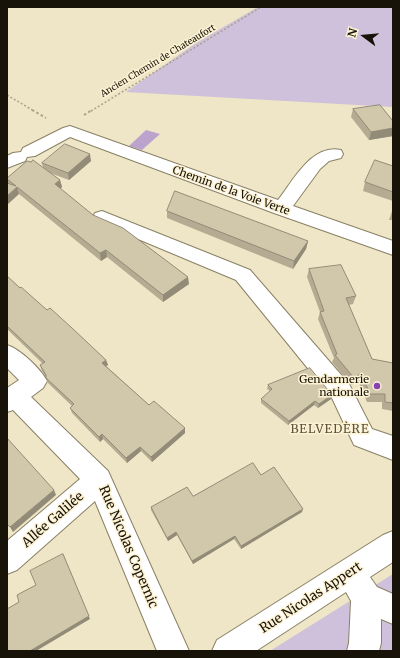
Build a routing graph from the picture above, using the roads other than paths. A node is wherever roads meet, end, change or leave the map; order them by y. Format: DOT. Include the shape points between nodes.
graph roads {
  1 [pos="335,154"];
  2 [pos="18,157"];
  3 [pos="281,209"];
  4 [pos="102,217"];
  5 [pos="393,248"];
  6 [pos="7,354"];
  7 [pos="11,399"];
  8 [pos="393,448"];
  9 [pos="99,480"];
  10 [pos="393,545"];
  11 [pos="7,560"];
  12 [pos="358,586"];
  13 [pos="393,609"];
  14 [pos="173,651"];
  15 [pos="228,651"];
  16 [pos="363,651"];
  1 -- 3 [label="street" via="323,157 314,165"];
  2 -- 3 [label="street, Chemin de la Voie Verte" via="70,131"];
  3 -- 5 [label="street, Chemin de la Voie Verte"];
  4 -- 8 [label="street" via="243,275 342,391 363,437"];
  6 -- 7 [label="street, Rue Nicolas Copernic" via="35,381"];
  7 -- 9 [label="street, Rue Nicolas Copernic"];
  9 -- 11 [label="street, Allée Galilée"];
  9 -- 14 [label="street, Rue Nicolas Copernic"];
  10 -- 12 [label="street, Rue Nicolas Appert"];
  12 -- 13 [label="street"];
  12 -- 15 [label="street, Rue Nicolas Appert"];
  12 -- 16 [label="street" via="365,643"];
}
